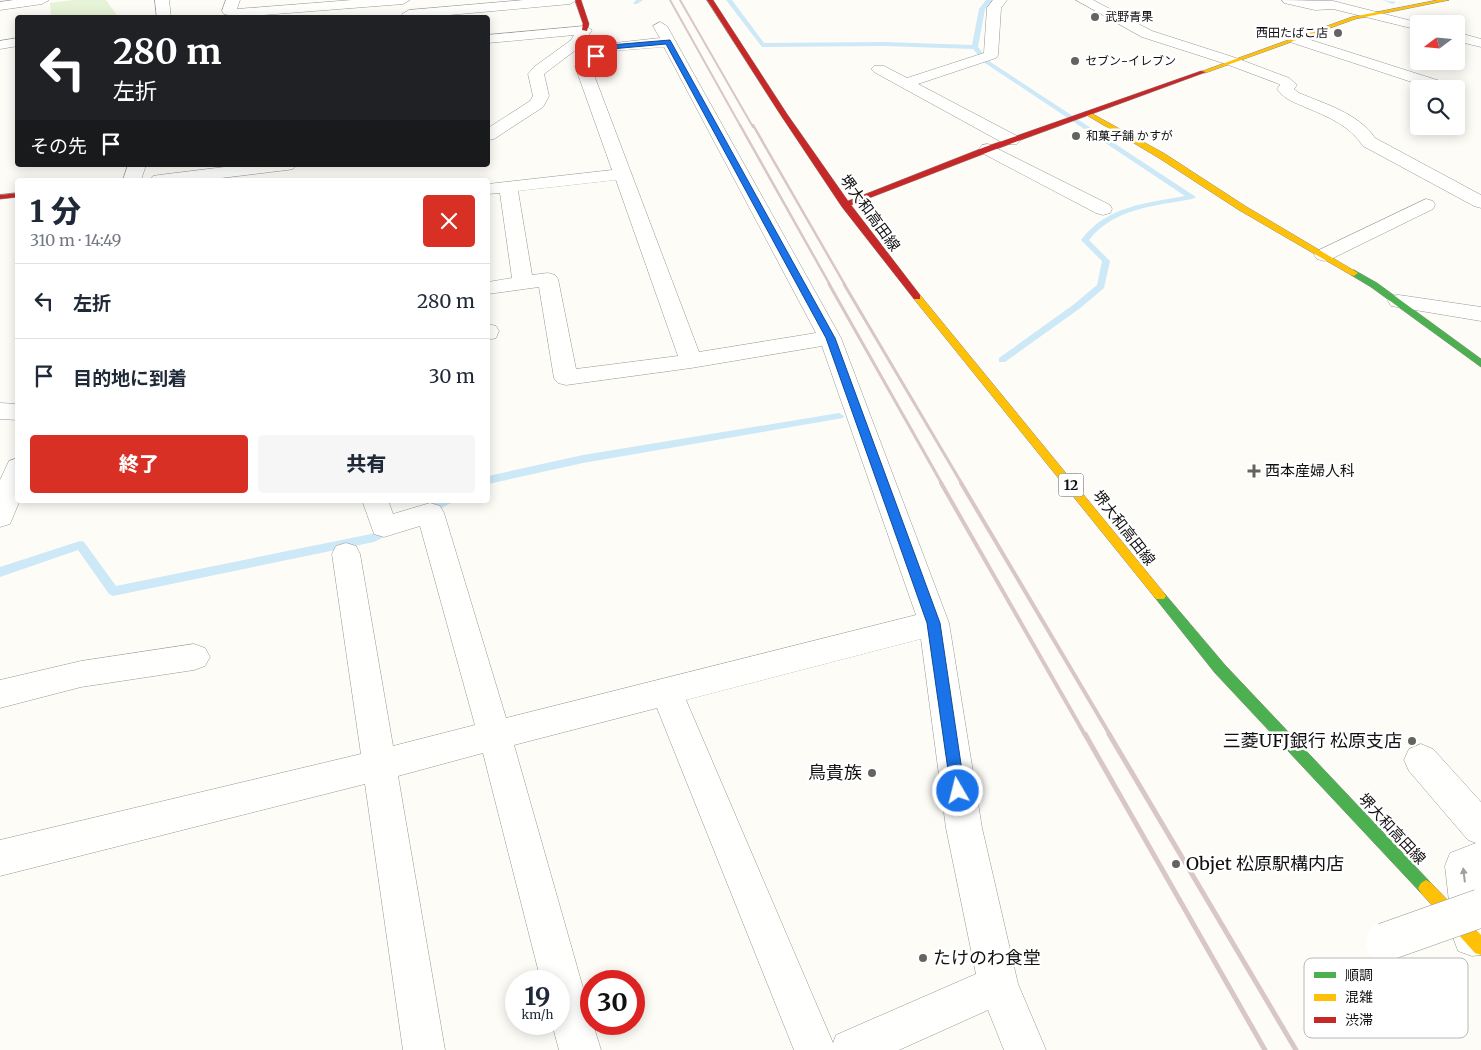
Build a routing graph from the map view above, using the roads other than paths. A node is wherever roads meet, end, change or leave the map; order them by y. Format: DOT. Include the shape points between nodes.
graph roads {
  1 [pos="42,0"];
  2 [pos="162,0"];
  3 [pos="233,0"];
  4 [pos="403,0"];
  5 [pos="570,0"];
  6 [pos="578,0"];
  7 [pos="710,0"];
  8 [pos="1000,0"];
  9 [pos="1289,0"];
  10 [pos="1444,0"];
  11 [pos="1088,2"];
  12 [pos="1109,2"];
  13 [pos="0,6"];
  14 [pos="409,10"];
  15 [pos="1370,14"];
  16 [pos="164,15"];
  17 [pos="1410,24"];
  18 [pos="585,30"];
  19 [pos="490,39"];
  20 [pos="1295,39"];
  21 [pos="1465,39"];
  22 [pos="15,42"];
  23 [pos="1481,43"];
  24 [pos="0,45"];
  25 [pos="1231,61"];
  26 [pos="879,69"];
  27 [pos="1423,80"];
  28 [pos="906,83"];
  29 [pos="1085,114"];
  30 [pos="490,134"];
  31 [pos="1012,140"];
  32 [pos="988,149"];
  33 [pos="270,167"];
  34 [pos="623,174"];
  35 [pos="176,178"];
  36 [pos="508,187"];
  37 [pos="490,189"];
  38 [pos="15,195"];
  39 [pos="0,196"];
  40 [pos="1481,202"];
  41 [pos="845,205"];
  42 [pos="1426,205"];
  43 [pos="1103,209"];
  44 [pos="1324,255"];
  45 [pos="523,283"];
  46 [pos="490,288"];
  47 [pos="1399,301"];
  48 [pos="1481,314"];
  49 [pos="830,338"];
  50 [pos="691,361"];
  51 [pos="1481,364"];
  52 [pos="0,411"];
  53 [pos="15,412"];
  54 [pos="15,475"];
  55 [pos="376,503"];
  56 [pos="0,517"];
  57 [pos="346,554"];
  58 [pos="934,623"];
  59 [pos="194,657"];
  60 [pos="666,692"];
  61 [pos="0,694"];
  62 [pos="495,736"];
  63 [pos="1422,760"];
  64 [pos="379,765"];
  65 [pos="1481,828"];
  66 [pos="0,858"];
  67 [pos="1481,860"];
  68 [pos="1479,932"];
  69 [pos="1385,942"];
  70 [pos="998,985"];
  71 [pos="424,1050"];
  72 [pos="580,1050"];
  73 [pos="815,1050"];
  74 [pos="851,1050"];
  75 [pos="1025,1050"];
  1 -- 13 [label="street"];
  2 -- 16 [label="street"];
  3 -- 4 [label="street" via="229,11 237,13"];
  5 -- 14 [label="street"];
  6 -- 18 [label="street"];
  7 -- 41 [label="street, 堺大和高田線 / 12"];
  8 -- 28 [label="street" via="994,8 991,55"];
  9 -- 15 [label="street" via="1315,6 1333,5"];
  10 -- 15 [label="street"];
  11 -- 12 [label="street"];
  11 -- 25 [label="street" via="1147,34"];
  15 -- 17 [label="street"];
  15 -- 20 [label="street"];
  18 -- 19 [label="street"];
  18 -- 30 [label="street" via="576,43 536,74 541,96 537,104"];
  20 -- 25 [label="street"];
  20 -- 27 [label="street"];
  21 -- 23 [label="street"];
  22 -- 24 [label="street"];
  25 -- 29 [label="street"];
  25 -- 40 [label="street" via="1284,81 1289,85 1284,89 1292,96 1346,121 1360,130 1368,142"];
  26 -- 28 [label="street"];
  28 -- 31 [label="street"];
  29 -- 31 [label="street"];
  29 -- 44 [label="street" via="1162,156 1242,208"];
  31 -- 32 [label="street"];
  32 -- 41 [label="street"];
  32 -- 43 [label="street"];
  33 -- 35 [label="street"];
  34 -- 36 [label="street"];
  34 -- 49 [label="street" via="583,66 610,47 664,34"];
  34 -- 50 [label="street"];
  36 -- 37 [label="street"];
  36 -- 45 [label="street"];
  38 -- 39 [label="street"];
  41 -- 68 [label="street, 堺大和高田線 / 12" via="1220,669"];
  42 -- 44 [label="street"];
  44 -- 47 [label="street"];
  45 -- 46 [label="street"];
  45 -- 50 [label="street" via="548,279 566,378"];
  47 -- 48 [label="street"];
  47 -- 51 [label="street"];
  49 -- 50 [label="street"];
  49 -- 58 [label="street"];
  52 -- 53 [label="street"];
  54 -- 56 [label="street"];
  55 -- 62 [label="street" via="384,527 430,513"];
  57 -- 64 [label="street"];
  58 -- 60 [label="street"];
  58 -- 70 [label="street" via="964,828"];
  59 -- 61 [label="street" via="81,674"];
  60 -- 62 [label="street"];
  60 -- 73 [label="street"];
  62 -- 64 [label="street"];
  62 -- 72 [label="street"];
  63 -- 65 [label="street"];
  64 -- 66 [label="street"];
  64 -- 71 [label="street"];
  68 -- 67 [label="street, one-way" via="1463,866"];
  68 -- 69 [label="street, bridge"];
  70 -- 74 [label="street"];
  70 -- 75 [label="street"];
}
